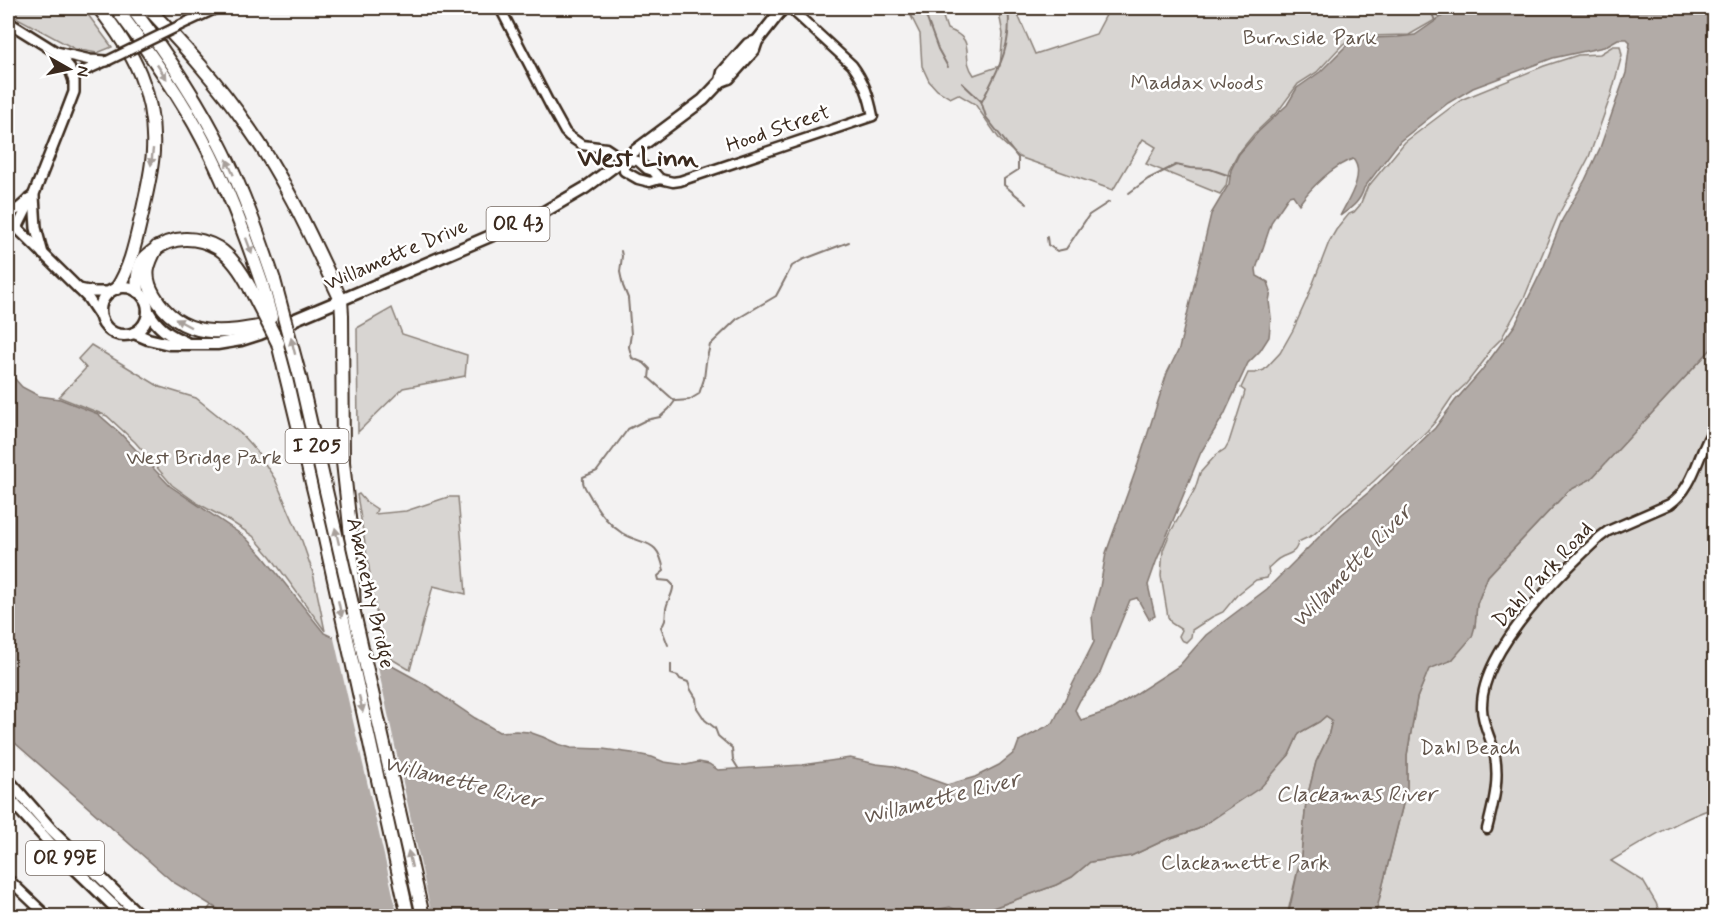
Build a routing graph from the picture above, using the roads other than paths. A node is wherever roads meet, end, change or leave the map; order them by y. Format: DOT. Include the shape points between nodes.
graph roads {
  1 [pos="99,8"];
  2 [pos="116,8"];
  3 [pos="132,8"];
  4 [pos="148,8"];
  5 [pos="217,8"];
  6 [pos="500,8"];
  7 [pos="783,8"];
  8 [pos="790,8"];
  9 [pos="8,22"];
  10 [pos="56,52"];
  11 [pos="106,61"];
  12 [pos="73,76"];
  13 [pos="624,160"];
  14 [pos="660,179"];
  15 [pos="34,194"];
  16 [pos="8,212"];
  17 [pos="8,219"];
  18 [pos="17,228"];
  19 [pos="157,248"];
  20 [pos="43,254"];
  21 [pos="262,284"];
  22 [pos="77,288"];
  23 [pos="113,290"];
  24 [pos="138,291"];
  25 [pos="341,300"];
  26 [pos="148,311"];
  27 [pos="102,319"];
  28 [pos="291,321"];
  29 [pos="134,333"];
  30 [pos="188,344"];
  31 [pos="1714,428"];
  32 [pos="354,613"];
  33 [pos="8,780"];
  34 [pos="8,797"];
  35 [pos="1487,829"];
  36 [pos="8,879"];
  37 [pos="47,916"];
  38 [pos="124,916"];
  39 [pos="140,916"];
  40 [pos="408,916"];
  41 [pos="423,916"];
  1 -- 23 [label="highway, one-way" via="134,61 147,94 152,124 153,152 139,225 126,272"];
  2 -- 21 [label="highway, I 205, one-way" via="172,86 202,138"];
  21 -- 3 [label="highway, I 205, one-way" via="248,207 224,153 190,90"];
  4 -- 25 [label="highway" via="224,94 261,146 294,203"];
  5 -- 11 [label="street, bridge"];
  6 -- 13 [label="street" via="565,132 582,145 609,149"];
  7 -- 13 [label="main road, Willamette Drive / OR 43" via="757,41 748,44 723,72 721,81 703,100"];
  8 -- 14 [label="street, Hood Street" via="852,65 867,90 873,116 686,180"];
  9 -- 10 [label="main road"];
  10 -- 11 [label="main road"];
  10 -- 12 [label="main road"];
  11 -- 12 [label="street"];
  12 -- 15 [label="main road" via="74,92"];
  13 -- 14 [label="street" via="638,161"];
  13 -- 14 [label="street, Hood Street" via="624,171 630,176 650,182"];
  13 -- 25 [label="main road, Willamette Drive / OR 43" via="537,216"];
  15 -- 16 [label="main road"];
  15 -- 18 [label="main road"];
  15 -- 20 [label="main road" via="36,228"];
  17 -- 18 [label="main road, OR 43"];
  18 -- 20 [label="main road, OR 43"];
  19 -- 21 [label="highway" via="170,241 198,239 220,249 240,270"];
  19 -- 24 [label="highway" via="140,266"];
  28 -- 19 [label="highway, one-way" via="221,332 207,332 180,323 161,306 147,279 150,259"];
  20 -- 22 [label="main road, OR 43"];
  32 -- 21 [label="highway, Abernethy Bridge / I 205, one-way, bridge" via="300,377"];
  21 -- 40 [label="highway, Abernethy Bridge / I 205, one-way, bridge" via="320,516"];
  22 -- 23 [label="main road" via="94,292"];
  22 -- 27 [label="main road, OR 43"];
  23 -- 24 [label="main road"];
  23 -- 27 [label="main road" via="101,304"];
  24 -- 26 [label="main road"];
  25 -- 28 [label="main road, Willamette Drive / OR 43"];
  25 -- 32 [label="highway, bridge" via="343,462"];
  26 -- 29 [label="main road" via="144,324"];
  26 -- 30 [label="main road" via="166,333"];
  27 -- 29 [label="main road, OR 43" via="118,334"];
  28 -- 30 [label="main road, Willamette Drive / OR 43" via="234,341"];
  29 -- 30 [label="main road, Willamette Drive / OR 43" via="169,344"];
  31 -- 35 [label="street, Dahl Park Road" via="1678,497 1600,537 1517,624 1502,647 1481,706 1497,768"];
  41 -- 32 [label="highway, Abernethy Bridge / I 205, one-way"];
  33 -- 39 [label="main road, OR 99E" via="51,829"];
  34 -- 38 [label="main road, OR 99E"];
  36 -- 37 [label="street"];
}
